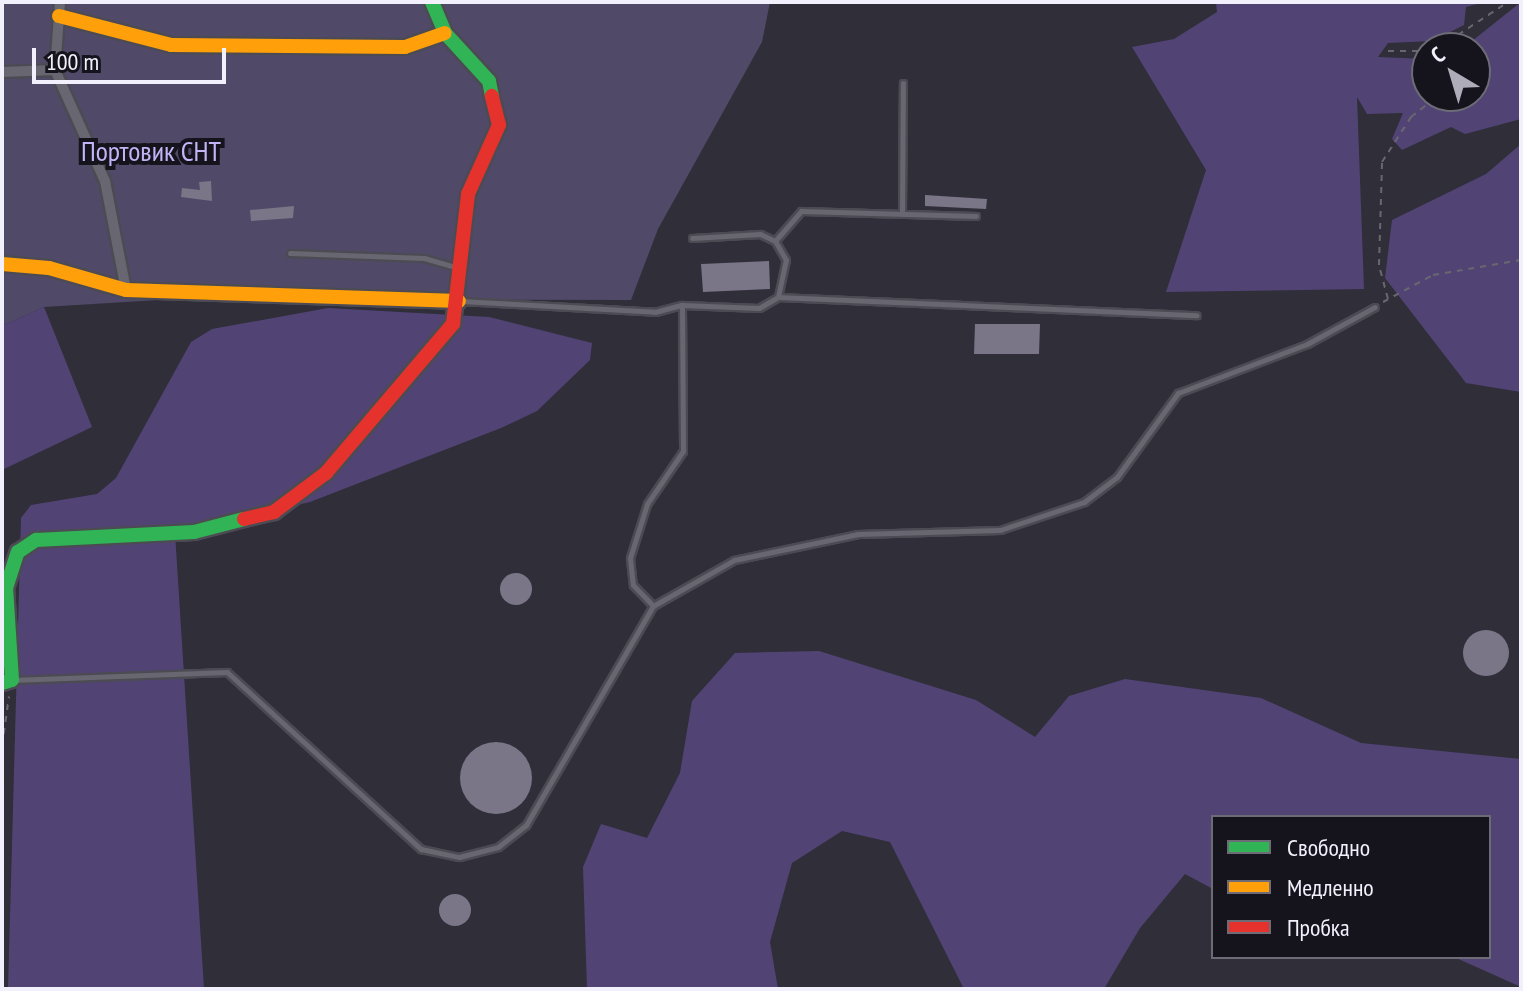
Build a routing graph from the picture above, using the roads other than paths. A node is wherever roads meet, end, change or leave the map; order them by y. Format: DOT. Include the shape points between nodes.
graph roads {
  1 [pos="432,2"];
  2 [pos="60,9"];
  3 [pos="445,33"];
  4 [pos="55,70"];
  5 [pos="2,72"];
  6 [pos="903,83"];
  7 [pos="902,214"];
  8 [pos="976,216"];
  9 [pos="692,238"];
  10 [pos="775,241"];
  11 [pos="290,253"];
  12 [pos="2,264"];
  13 [pos="461,269"];
  14 [pos="126,290"];
  15 [pos="778,297"];
  16 [pos="459,301"];
  17 [pos="682,305"];
  18 [pos="1375,307"];
  19 [pos="1197,315"];
  20 [pos="653,606"];
  21 [pos="7,682"];
  1 -- 3 [label="street"];
  2 -- 3 [label="street" via="171,45 405,47"];
  2 -- 4 [label="street"];
  3 -- 13 [label="street" via="480,70 498,102 499,125 468,194"];
  4 -- 5 [label="street"];
  4 -- 14 [label="street" via="105,181"];
  6 -- 7 [label="lane"];
  7 -- 8 [label="lane"];
  7 -- 10 [label="lane" via="801,211"];
  9 -- 10 [label="lane" via="760,234"];
  10 -- 15 [label="lane" via="787,278"];
  11 -- 13 [label="lane" via="424,258"];
  12 -- 14 [label="street"];
  13 -- 16 [label="street"];
  14 -- 16 [label="street"];
  15 -- 17 [label="lane" via="759,308"];
  15 -- 19 [label="lane"];
  16 -- 17 [label="lane" via="655,312"];
  16 -- 21 [label="street" via="453,324 326,473 274,512 194,532 36,540 18,552 6,588"];
  17 -- 20 [label="lane" via="683,451 647,504 630,558 633,585"];
  18 -- 20 [label="lane" via="1307,344 1178,393 1117,477 1084,502 1000,530 858,534 734,560"];
  20 -- 21 [label="lane" via="526,825 498,847 459,857 421,849 227,672"];
}
